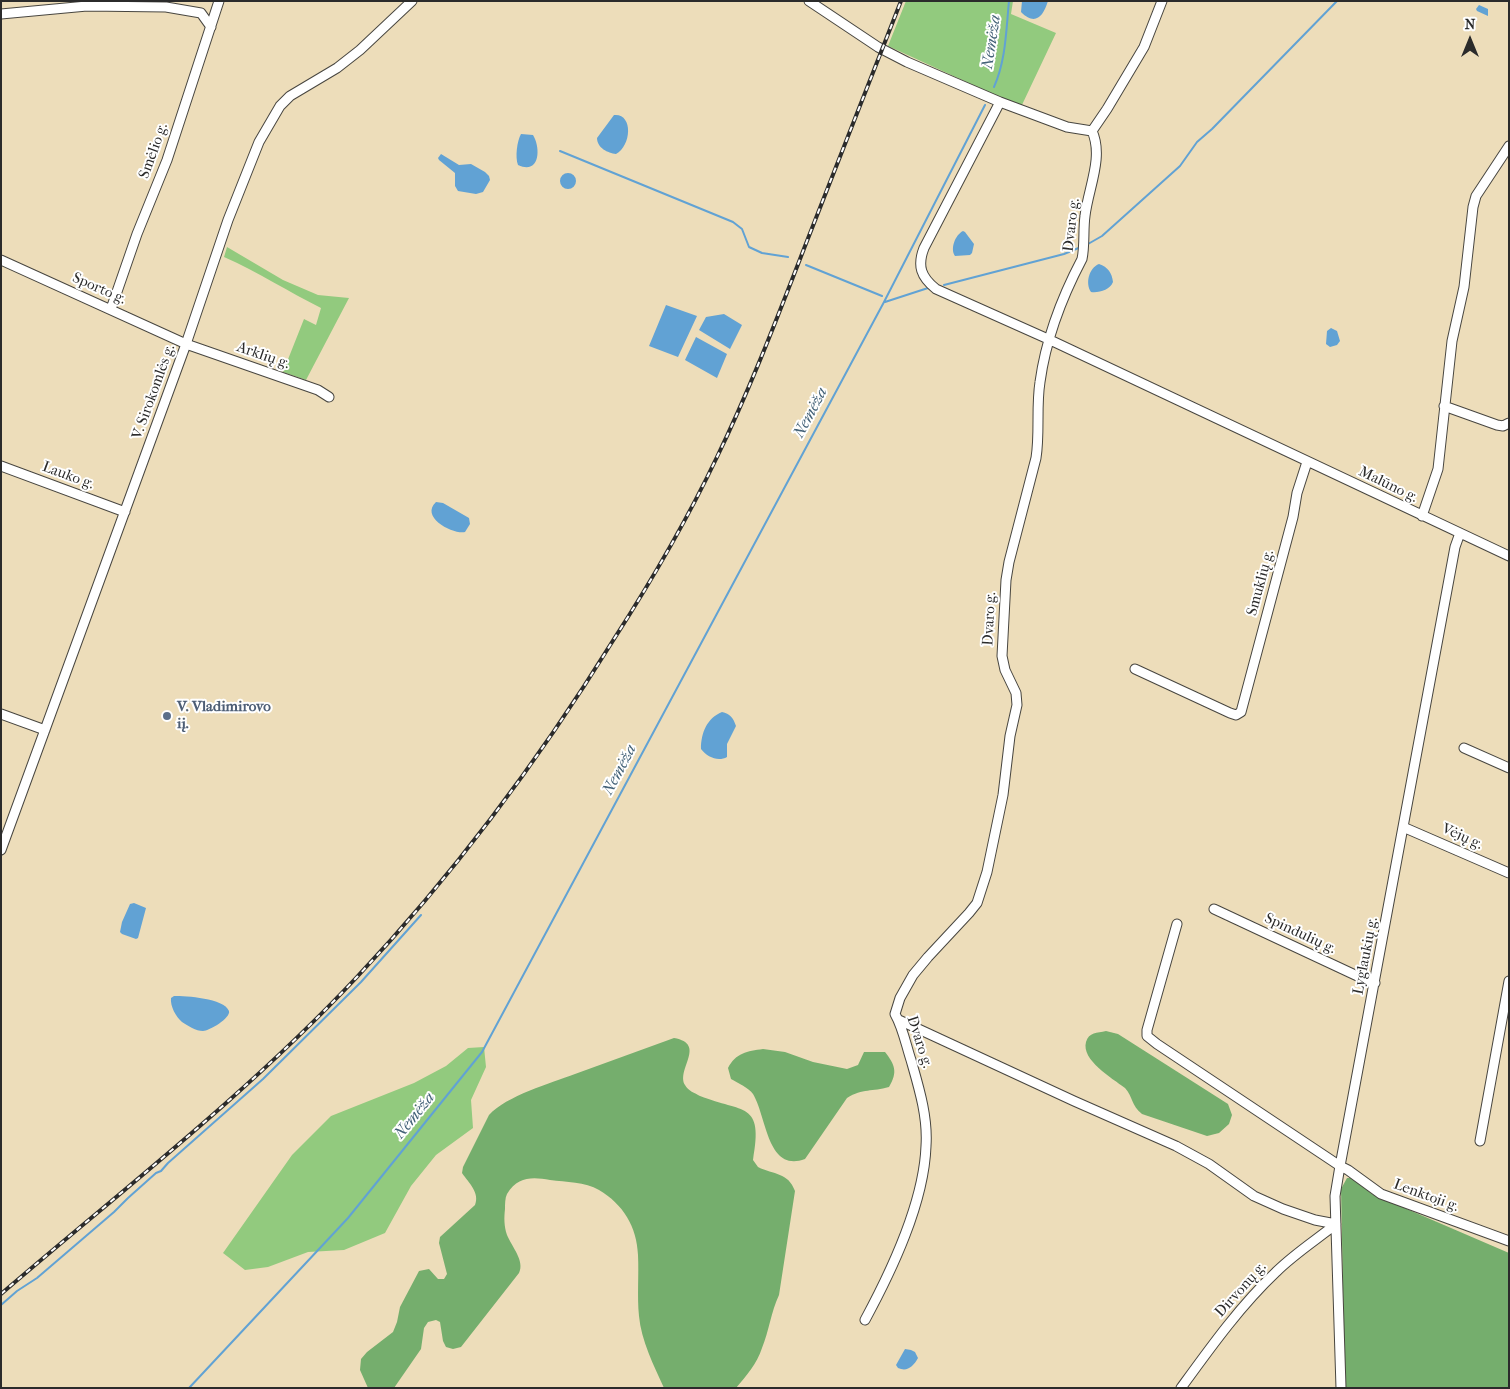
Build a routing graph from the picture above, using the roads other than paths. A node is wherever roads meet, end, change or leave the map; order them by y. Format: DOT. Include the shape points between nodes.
graph roads {
  1 [pos="412,1"];
  2 [pos="809,1"];
  3 [pos="1162,1"];
  4 [pos="218,5"];
  5 [pos="201,13"];
  6 [pos="1,14"];
  7 [pos="211,27"];
  8 [pos="1000,102"];
  9 [pos="1092,131"];
  10 [pos="1509,146"];
  11 [pos="1,260"];
  12 [pos="111,309"];
  13 [pos="1048,339"];
  14 [pos="186,344"];
  15 [pos="329,397"];
  16 [pos="1444,406"];
  17 [pos="1509,423"];
  18 [pos="1307,462"];
  19 [pos="1,466"];
  20 [pos="125,512"];
  21 [pos="1422,516"];
  22 [pos="1460,533"];
  23 [pos="1509,556"];
  24 [pos="1135,669"];
  25 [pos="1,714"];
  26 [pos="46,730"];
  27 [pos="1464,748"];
  28 [pos="1509,768"];
  29 [pos="1403,827"];
  30 [pos="2,844"];
  31 [pos="1509,873"];
  32 [pos="1214,909"];
  33 [pos="1177,924"];
  34 [pos="1509,981"];
  35 [pos="1375,983"];
  36 [pos="898,1020"];
  37 [pos="1480,1141"];
  38 [pos="1340,1166"];
  39 [pos="1336,1224"];
  40 [pos="1509,1241"];
  41 [pos="865,1320"];
  42 [pos="1181,1388"];
  43 [pos="1341,1388"];
  1 -- 14 [label="street, V. Sirokomlės g." via="360,50 280,106 248,169"];
  2 -- 8 [label="street" via="878,47"];
  3 -- 9 [label="street" via="1144,47"];
  4 -- 5 [label="street"];
  4 -- 7 [label="street, Smėlio g."];
  5 -- 6 [label="street" via="166,7 86,6"];
  5 -- 7 [label="street"];
  7 -- 12 [label="street, Smėlio g." via="167,160"];
  8 -- 9 [label="street" via="1067,126"];
  8 -- 13 [label="street, Malūno g." via="924,248 920,267 928,283 936,289"];
  9 -- 13 [label="street, Dvaro g." via="1096,139 1095,167 1085,216 1084,252"];
  10 -- 16 [label="street, Malūno g." via="1476,196 1473,207 1464,287 1452,341"];
  11 -- 12 [label="street, Sporto g."];
  12 -- 14 [label="street, Sporto g."];
  13 -- 18 [label="street, Malūno g."];
  13 -- 36 [label="street, Dvaro g." via="1040,382 1039,443 1006,580 1002,656 1016,693 1017,705 996,833 976,903 913,975 896,1005"];
  14 -- 15 [label="street, Arklių g." via="318,390"];
  14 -- 20 [label="street, V. Sirokomlės g."];
  16 -- 17 [label="street" via="1497,425"];
  16 -- 21 [label="street, Malūno g." via="1438,469"];
  18 -- 21 [label="street, Malūno g."];
  18 -- 24 [label="street, Smuklių g." via="1241,712 1236,715 1230,713"];
  19 -- 20 [label="street, Lauko g."];
  20 -- 26 [label="street, V. Sirokomlės g."];
  21 -- 22 [label="street"];
  22 -- 23 [label="street"];
  22 -- 29 [label="street, Lyglaukių g."];
  25 -- 26 [label="street"];
  26 -- 30 [label="street, V. Sirokomlės g."];
  27 -- 28 [label="street"];
  29 -- 31 [label="street, Vėjų g."];
  29 -- 35 [label="street, Lyglaukių g."];
  32 -- 35 [label="street, Spindulių g."];
  33 -- 38 [label="street, Lenktoji g." via="1147,1036"];
  34 -- 37 [label="street"];
  35 -- 38 [label="street, Lyglaukių g."];
  36 -- 39 [label="street" via="1176,1146 1209,1164 1254,1196 1314,1220"];
  36 -- 41 [label="street, Dvaro g." via="922,1100 926,1145 924,1170 896,1257"];
  38 -- 39 [label="street, Lyglaukių g."];
  38 -- 40 [label="street, Lenktoji g." via="1381,1194"];
  39 -- 42 [label="street, Dirvonų g." via="1277,1270 1257,1291"];
  39 -- 43 [label="street, Lyglaukių g."];
}
